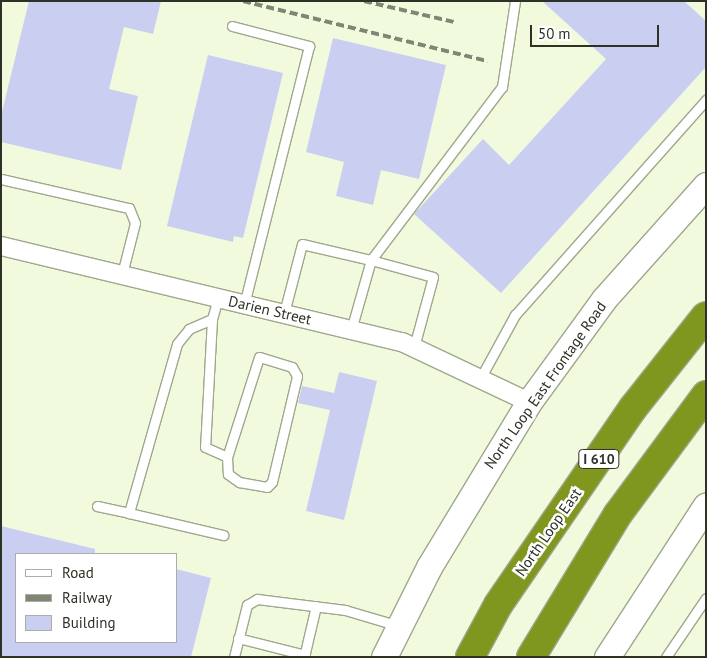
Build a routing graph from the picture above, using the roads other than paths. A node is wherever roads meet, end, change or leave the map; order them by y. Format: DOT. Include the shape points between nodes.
graph roads {
  1 [pos="516,1"];
  2 [pos="232,26"];
  3 [pos="706,100"];
  4 [pos="1,179"];
  5 [pos="706,185"];
  6 [pos="1,246"];
  7 [pos="371,260"];
  8 [pos="122,274"];
  9 [pos="218,298"];
  10 [pos="244,304"];
  11 [pos="284,313"];
  12 [pos="706,316"];
  13 [pos="212,319"];
  14 [pos="351,330"];
  15 [pos="414,347"];
  16 [pos="482,377"];
  17 [pos="706,395"];
  18 [pos="529,402"];
  19 [pos="227,457"];
  20 [pos="97,506"];
  21 [pos="129,513"];
  22 [pos="702,517"];
  23 [pos="223,535"];
  24 [pos="706,598"];
  25 [pos="498,605"];
  26 [pos="316,606"];
  27 [pos="399,626"];
  28 [pos="238,638"];
  29 [pos="305,656"];
  30 [pos="234,657"];
  31 [pos="384,657"];
  32 [pos="452,657"];
  33 [pos="470,657"];
  34 [pos="531,657"];
  35 [pos="607,657"];
  36 [pos="666,657"];
  1 -- 7 [label="lane" via="502,87"];
  2 -- 10 [label="lane" via="309,46"];
  3 -- 16 [label="lane" via="515,315"];
  4 -- 8 [label="lane" via="129,208 135,222"];
  5 -- 18 [label="main road, North Loop East Frontage Road" via="604,299"];
  6 -- 8 [label="street, Darien Street"];
  7 -- 11 [label="lane" via="302,244"];
  7 -- 14 [label="lane"];
  7 -- 15 [label="lane" via="432,277"];
  8 -- 9 [label="street, Darien Street"];
  9 -- 10 [label="street, Darien Street"];
  9 -- 13 [label="lane"];
  10 -- 11 [label="street, Darien Street"];
  11 -- 14 [label="street, Darien Street"];
  12 -- 25 [label="highway, North Loop East / I 610" via="633,408"];
  13 -- 19 [label="lane" via="204,448"];
  13 -- 21 [label="lane" via="189,329 177,344"];
  14 -- 15 [label="street, Darien Street"];
  15 -- 16 [label="street, Darien Street"];
  16 -- 18 [label="street, Darien Street"];
  17 -- 34 [label="highway" via="618,514"];
  18 -- 27 [label="main road, North Loop East Frontage Road" via="480,477"];
  19 -- 19 [label="lane" via="228,474 239,482 267,487 272,482 297,376 292,367 259,357 255,362"];
  20 -- 21 [label="lane"];
  21 -- 23 [label="lane"];
  22 -- 35 [label="main road"];
  24 -- 36 [label="lane"];
  25 -- 32 [label="highway"];
  25 -- 33 [label="highway, North Loop East / I 610"];
  26 -- 27 [label="lane"];
  26 -- 28 [label="lane" via="257,599 247,605"];
  26 -- 29 [label="lane"];
  27 -- 31 [label="main road, North Loop East Frontage Road"];
  28 -- 29 [label="lane"];
  28 -- 30 [label="lane"];
}
